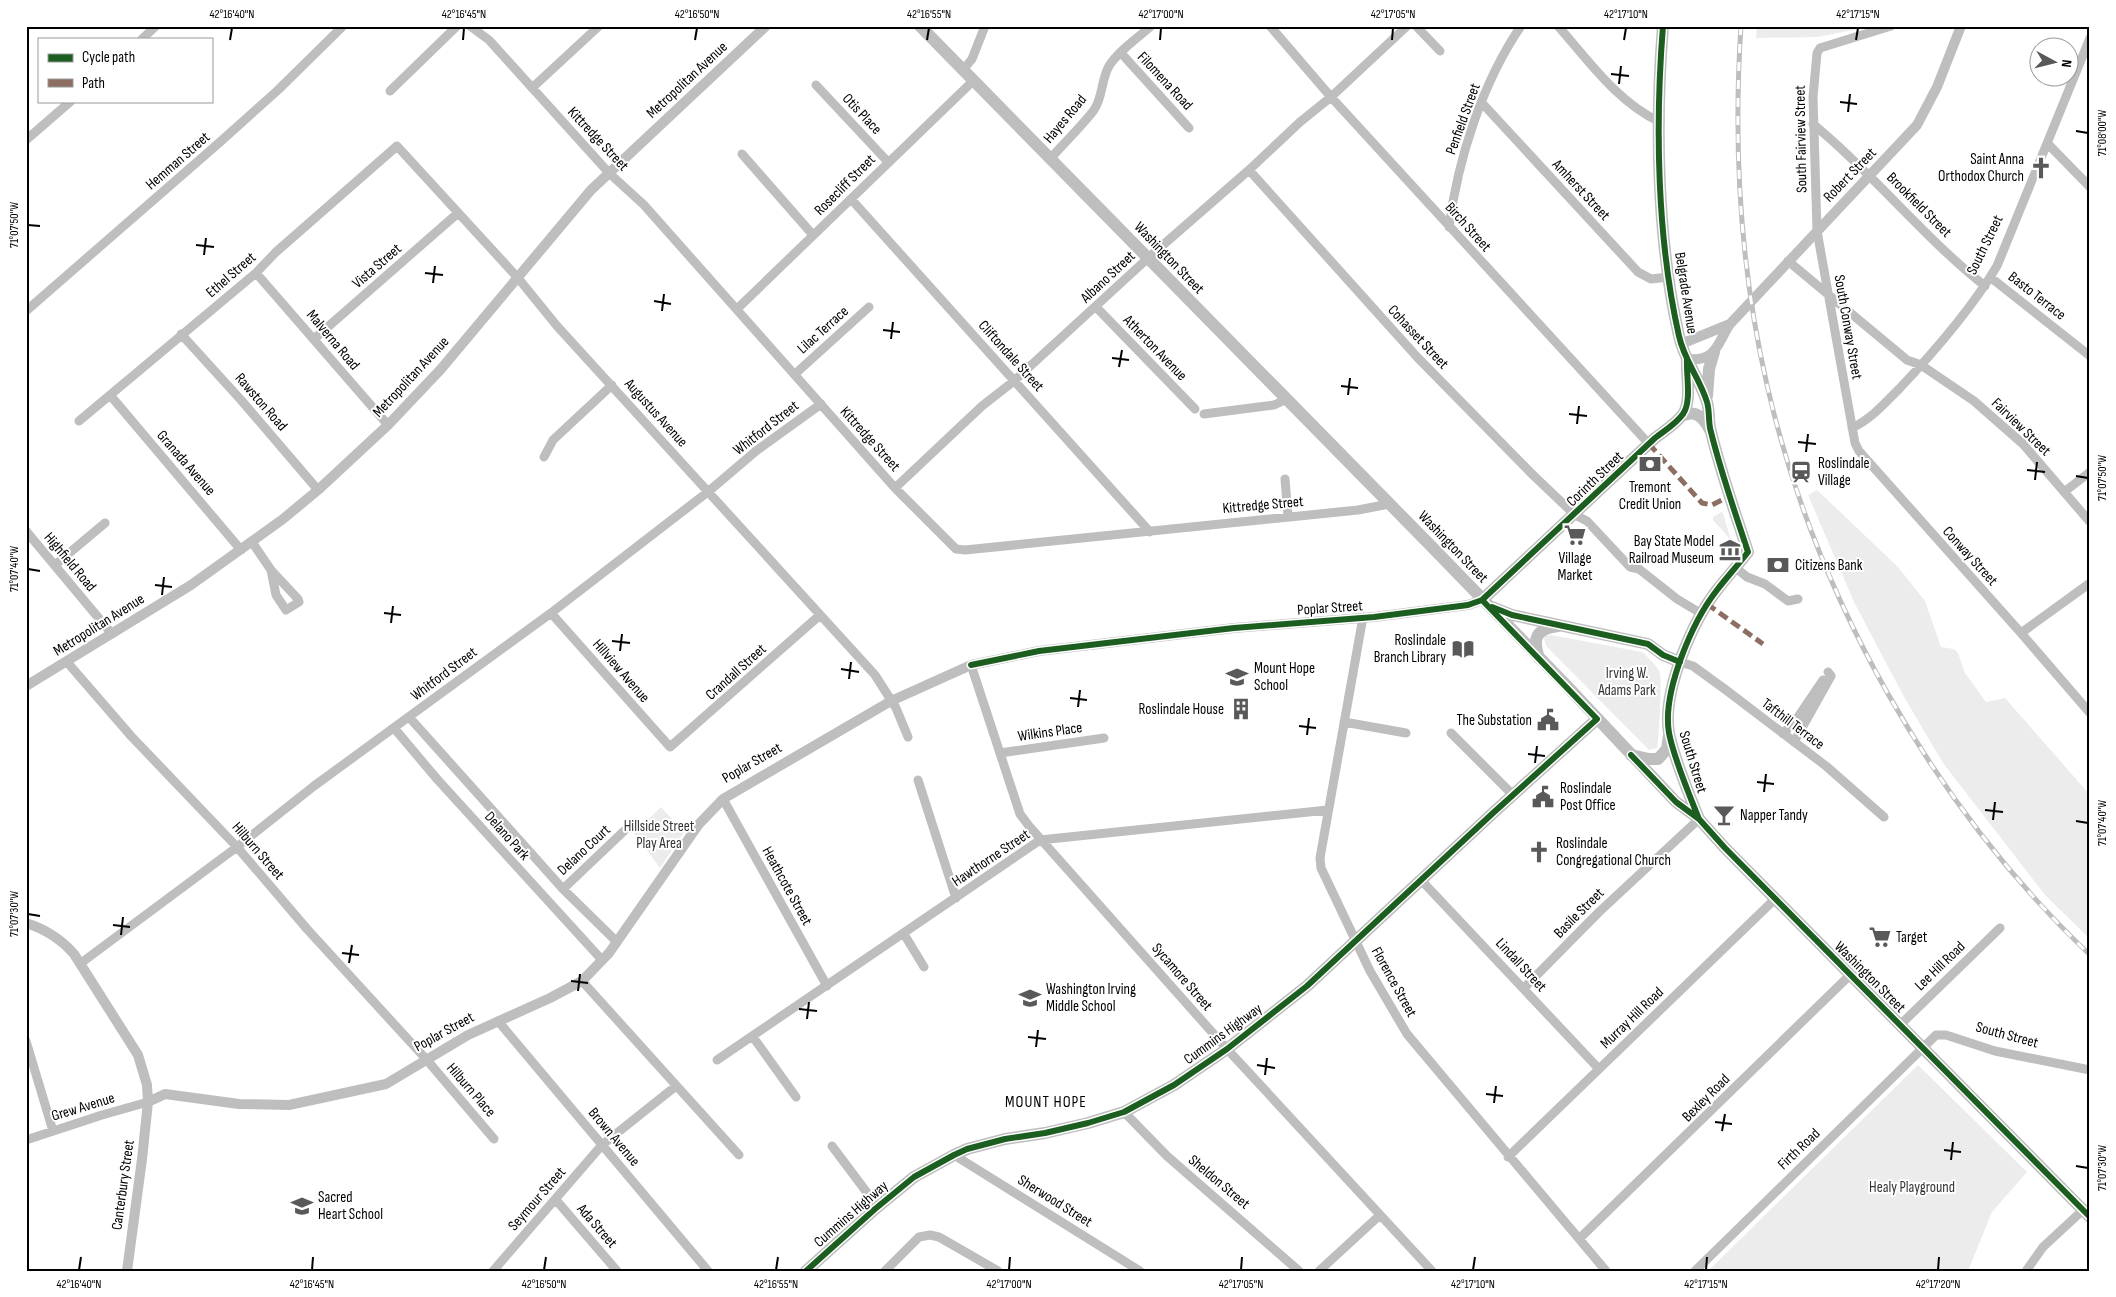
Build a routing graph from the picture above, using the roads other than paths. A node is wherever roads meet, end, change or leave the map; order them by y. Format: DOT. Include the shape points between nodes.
graph roads {
  1 [pos="156,26"];
  2 [pos="343,26"];
  3 [pos="457,26"];
  4 [pos="470,26"];
  5 [pos="599,26"];
  6 [pos="766,26"];
  7 [pos="920,26"];
  8 [pos="985,26"];
  9 [pos="1152,26"];
  10 [pos="1270,26"];
  11 [pos="1407,26"];
  12 [pos="1416,26"];
  13 [pos="1521,26"];
  14 [pos="1558,26"];
  15 [pos="1663,26"];
  16 [pos="1891,26"];
  17 [pos="1961,26"];
  18 [pos="143,38"];
  19 [pos="2090,38"];
  20 [pos="1440,51"];
  21 [pos="1121,53"];
  22 [pos="963,70"];
  23 [pos="973,81"];
  24 [pos="816,85"];
  25 [pos="532,88"];
  26 [pos="390,91"];
  27 [pos="1331,97"];
  28 [pos="70,102"];
  29 [pos="1482,103"];
  30 [pos="1660,122"];
  31 [pos="1813,124"];
  32 [pos="1189,128"];
  33 [pos="26,140"];
  34 [pos="2047,143"];
  35 [pos="397,146"];
  36 [pos="742,154"];
  37 [pos="1050,159"];
  38 [pos="888,162"];
  39 [pos="1249,170"];
  40 [pos="610,173"];
  41 [pos="1869,175"];
  42 [pos="2090,188"];
  43 [pos="851,199"];
  44 [pos="458,213"];
  45 [pos="1449,227"];
  46 [pos="1817,231"];
  47 [pos="813,235"];
  48 [pos="1147,259"];
  49 [pos="1788,261"];
  50 [pos="256,273"];
  51 [pos="1669,277"];
  52 [pos="1990,277"];
  53 [pos="518,278"];
  54 [pos="1985,286"];
  55 [pos="1828,294"];
  56 [pos="869,307"];
  57 [pos="1096,307"];
  58 [pos="737,309"];
  59 [pos="26,311"];
  60 [pos="1730,324"];
  61 [pos="181,334"];
  62 [pos="314,339"];
  63 [pos="1681,344"];
  64 [pos="1714,352"];
  65 [pos="2090,356"];
  66 [pos="1687,359"];
  67 [pos="1921,366"];
  68 [pos="795,374"];
  69 [pos="1014,381"];
  70 [pos="612,385"];
  71 [pos="110,395"];
  72 [pos="1285,400"];
  73 [pos="1707,403"];
  74 [pos="821,404"];
  75 [pos="1194,409"];
  76 [pos="1204,414"];
  77 [pos="1682,416"];
  78 [pos="79,422"];
  79 [pos="388,425"];
  80 [pos="1852,428"];
  81 [pos="1710,430"];
  82 [pos="1649,444"];
  83 [pos="544,457"];
  84 [pos="2090,472"];
  85 [pos="1285,479"];
  86 [pos="895,488"];
  87 [pos="318,490"];
  88 [pos="709,491"];
  89 [pos="2064,492"];
  90 [pos="1389,504"];
  91 [pos="1575,515"];
  92 [pos="1288,516"];
  93 [pos="2090,522"];
  94 [pos="105,523"];
  95 [pos="26,531"];
  96 [pos="1150,532"];
  97 [pos="252,542"];
  98 [pos="241,550"];
  99 [pos="1748,552"];
  100 [pos="55,565"];
  101 [pos="1736,568"];
  102 [pos="271,570"];
  103 [pos="2090,583"];
  104 [pos="1798,599"];
  105 [pos="1482,600"];
  106 [pos="551,613"];
  107 [pos="1702,614"];
  108 [pos="820,615"];
  109 [pos="1364,617"];
  110 [pos="1560,625"];
  111 [pos="2021,633"];
  112 [pos="112,634"];
  113 [pos="1540,659"];
  114 [pos="68,662"];
  115 [pos="1680,662"];
  116 [pos="971,665"];
  117 [pos="26,686"];
  118 [pos="892,700"];
  119 [pos="2090,714"];
  120 [pos="409,717"];
  121 [pos="1597,719"];
  122 [pos="1344,722"];
  123 [pos="394,728"];
  124 [pos="1451,732"];
  125 [pos="1669,732"];
  126 [pos="1406,733"];
  127 [pos="1783,734"];
  128 [pos="908,737"];
  129 [pos="1104,738"];
  130 [pos="1794,742"];
  131 [pos="670,747"];
  132 [pos="1000,754"];
  133 [pos="1631,755"];
  134 [pos="918,780"];
  135 [pos="1513,795"];
  136 [pos="723,799"];
  137 [pos="1328,810"];
  138 [pos="1884,817"];
  139 [pos="1699,819"];
  140 [pos="624,831"];
  141 [pos="1040,840"];
  142 [pos="237,847"];
  143 [pos="1421,880"];
  144 [pos="563,889"];
  145 [pos="956,898"];
  146 [pos="1775,899"];
  147 [pos="26,923"];
  148 [pos="2000,928"];
  149 [pos="904,934"];
  150 [pos="1357,941"];
  151 [pos="617,942"];
  152 [pos="602,960"];
  153 [pos="81,963"];
  154 [pos="924,967"];
  155 [pos="1850,975"];
  156 [pos="582,981"];
  157 [pos="827,986"];
  158 [pos="1524,988"];
  159 [pos="498,1021"];
  160 [pos="1900,1024"];
  161 [pos="753,1037"];
  162 [pos="26,1041"];
  163 [pos="1922,1048"];
  164 [pos="1227,1049"];
  165 [pos="426,1059"];
  166 [pos="717,1060"];
  167 [pos="1599,1069"];
  168 [pos="2090,1070"];
  169 [pos="676,1086"];
  170 [pos="796,1097"];
  171 [pos="148,1102"];
  172 [pos="1124,1112"];
  173 [pos="53,1131"];
  174 [pos="494,1139"];
  175 [pos="26,1140"];
  176 [pos="602,1145"];
  177 [pos="832,1146"];
  178 [pos="739,1155"];
  179 [pos="954,1155"];
  180 [pos="1508,1157"];
  181 [pos="556,1200"];
  182 [pos="878,1206"];
  183 [pos="2086,1214"];
  184 [pos="1380,1215"];
  185 [pos="1579,1239"];
  186 [pos="126,1271"];
  187 [pos="493,1271"];
  188 [pos="617,1271"];
  189 [pos="708,1271"];
  190 [pos="806,1271"];
  191 [pos="885,1271"];
  192 [pos="998,1271"];
  193 [pos="1140,1271"];
  194 [pos="1299,1271"];
  195 [pos="1319,1271"];
  196 [pos="1432,1271"];
  197 [pos="1606,1271"];
  198 [pos="1695,1271"];
  199 [pos="2026,1271"];
  1 -- 18 [label="street"];
  2 -- 59 [label="street, Hemman Street" via="234,129"];
  3 -- 26 [label="street"];
  4 -- 25 [label="street, Kittredge Street" via="489,40"];
  5 -- 25 [label="street"];
  6 -- 40 [label="street, Metropolitan Avenue"];
  7 -- 22 [label="main road, Washington Street"];
  8 -- 22 [label="street" via="972,59"];
  9 -- 21 [label="street, Hayes Road"];
  10 -- 27 [label="street, Birch Street"];
  11 -- 27 [label="street, Albano Street"];
  12 -- 20 [label="street"];
  13 -- 29 [label="street, Penfield Street"];
  14 -- 30 [label="street" via="1611,86 1640,112"];
  15 -- 30 [label="main road, Belgrade Avenue"];
  16 -- 31 [label="street, South Fairview Street" via="1820,48 1815,73"];
  17 -- 41 [label="street, Robert Street" via="1937,87 1917,125"];
  19 -- 34 [label="street, South Street"];
  21 -- 32 [label="street, Filomena Road"];
  21 -- 37 [label="street, Hayes Road" via="1108,67 1094,109"];
  22 -- 23 [label="main road, Washington Street"];
  23 -- 37 [label="main road, Washington Street"];
  23 -- 38 [label="street, Rosecliff Street"];
  24 -- 38 [label="street, Otis Place"];
  25 -- 40 [label="street, Kittredge Street"];
  27 -- 39 [label="street, Albano Street"];
  27 -- 45 [label="street, Birch Street"];
  28 -- 33 [label="street"];
  29 -- 45 [label="street, Penfield Street" via="1458,172"];
  29 -- 51 [label="street, Amherst Street" via="1638,272 1650,279"];
  30 -- 51 [label="main road, Belgrade Avenue" via="1661,198"];
  31 -- 41 [label="street, Brookfield Street"];
  31 -- 46 [label="street, South Fairview Street"];
  34 -- 42 [label="street"];
  34 -- 52 [label="street, South Street"];
  35 -- 44 [label="street, Augustus Avenue"];
  35 -- 50 [label="street, Ethel Street"];
  36 -- 47 [label="street"];
  37 -- 48 [label="main road, Washington Street"];
  38 -- 43 [label="street, Rosecliff Street"];
  39 -- 48 [label="street, Albano Street"];
  39 -- 91 [label="street, Cohasset Street" via="1418,358"];
  40 -- 53 [label="street, Metropolitan Avenue" via="591,190"];
  40 -- 58 [label="street, Kittredge Street" via="644,205"];
  41 -- 46 [label="street, Robert Street"];
  41 -- 54 [label="street, Brookfield Street"];
  43 -- 47 [label="street, Rosecliff Street"];
  43 -- 69 [label="street, Cliftondale Street"];
  44 -- 53 [label="street, Augustus Avenue"];
  44 -- 62 [label="street, Vista Street"];
  45 -- 82 [label="street, Birch Street"];
  46 -- 49 [label="street, Robert Street"];
  46 -- 55 [label="street, South Conway Street"];
  47 -- 58 [label="street, Rosecliff Street"];
  48 -- 57 [label="street, Albano Street"];
  48 -- 72 [label="main road, Washington Street"];
  49 -- 55 [label="street"];
  49 -- 60 [label="street, Robert Street"];
  50 -- 61 [label="street, Ethel Street"];
  50 -- 62 [label="street, Malverna Road"];
  51 -- 63 [label="main road, Belgrade Avenue"];
  52 -- 54 [label="street, South Street"];
  52 -- 65 [label="street, Basto Terrace"];
  53 -- 70 [label="street, Augustus Avenue"];
  53 -- 79 [label="street, Metropolitan Avenue" via="441,369"];
  54 -- 67 [label="street, South Street"];
  55 -- 67 [label="street" via="1906,360"];
  55 -- 80 [label="street, South Conway Street"];
  56 -- 68 [label="street, Lilac Terrace"];
  57 -- 69 [label="street, Albano Street"];
  57 -- 75 [label="street, Atherton Avenue"];
  58 -- 68 [label="street, Kittredge Street"];
  60 -- 63 [label="street, Robert Street"];
  60 -- 64 [label="street, Robert Street"];
  61 -- 71 [label="street, Ethel Street"];
  61 -- 87 [label="street, Rawston Road"];
  62 -- 79 [label="street, Malverna Road"];
  63 -- 66 [label="main road, Belgrade Avenue"];
  64 -- 66 [label="street" via="1704,359"];
  64 -- 73 [label="main road" via="1708,369"];
  66 -- 73 [label="main road, Belgrade Avenue"];
  66 -- 77 [label="main road" via="1688,394"];
  67 -- 80 [label="street, South Street" via="1877,411"];
  67 -- 89 [label="street, Fairview Street" via="1974,401 2023,444"];
  68 -- 74 [label="street, Kittredge Street"];
  69 -- 86 [label="street, Albano Street" via="982,406"];
  69 -- 96 [label="street, Cliftondale Street"];
  70 -- 83 [label="street" via="553,440"];
  70 -- 88 [label="street, Augustus Avenue"];
  71 -- 78 [label="street, Ethel Street"];
  71 -- 98 [label="street, Granada Avenue"];
  72 -- 76 [label="street" via="1274,405"];
  72 -- 90 [label="main road, Washington Street"];
  73 -- 81 [label="main road, Belgrade Avenue"];
  74 -- 86 [label="street, Kittredge Street"];
  74 -- 88 [label="street, Whitford Street" via="756,451"];
  77 -- 81 [label="main road" via="1690,413 1699,416"];
  77 -- 82 [label="main road, Corinth Street"];
  79 -- 87 [label="street, Metropolitan Avenue"];
  80 -- 111 [label="street, Conway Street" via="1859,451"];
  81 -- 99 [label="main road, Belgrade Avenue"];
  82 -- 91 [label="main road, Corinth Street"];
  84 -- 89 [label="street"];
  85 -- 92 [label="street"];
  86 -- 96 [label="street, Kittredge Street" via="954,547 961,550"];
  87 -- 97 [label="street, Metropolitan Avenue"];
  88 -- 106 [label="street, Whitford Street"];
  88 -- 108 [label="street, Augustus Avenue"];
  89 -- 93 [label="street, Fairview Street"];
  90 -- 92 [label="street, Kittredge Street"];
  90 -- 105 [label="main road, Washington Street"];
  91 -- 105 [label="main road, Corinth Street"];
  91 -- 107 [label="street, Cohasset Street" via="1587,521 1630,567 1639,569"];
  92 -- 96 [label="street, Kittredge Street"];
  94 -- 100 [label="street"];
  95 -- 100 [label="street, Highfield Road"];
  97 -- 98 [label="street, Metropolitan Avenue"];
  97 -- 102 [label="street"];
  98 -- 112 [label="street, Metropolitan Avenue"];
  99 -- 101 [label="main road, South Street"];
  100 -- 112 [label="street, Highfield Road"];
  101 -- 104 [label="street" via="1788,601"];
  101 -- 107 [label="main road, South Street"];
  103 -- 111 [label="street"];
  105 -- 109 [label="street, Poplar Street" via="1466,605"];
  105 -- 110 [label="main road" via="1512,615"];
  105 -- 113 [label="main road, Washington Street"];
  106 -- 120 [label="street, Whitford Street"];
  106 -- 131 [label="street, Hillview Avenue"];
  107 -- 115 [label="main road, South Street"];
  108 -- 118 [label="street, Augustus Avenue" via="875,675"];
  108 -- 131 [label="street, Crandall Street"];
  109 -- 116 [label="street, Poplar Street" via="1233,628 1039,651"];
  109 -- 122 [label="street, Florence Street"];
  110 -- 113 [label="main road" via="1544,628 1536,636"];
  110 -- 115 [label="main road" via="1648,644"];
  111 -- 119 [label="street, Conway Street"];
  112 -- 114 [label="street, Metropolitan Avenue"];
  113 -- 121 [label="main road, Washington Street"];
  114 -- 117 [label="street, Metropolitan Avenue"];
  114 -- 142 [label="street, Hilburn Street" via="132,736"];
  115 -- 125 [label="main road, South Street" via="1671,694"];
  115 -- 127 [label="street, Tafthill Terrace" via="1693,666"];
  116 -- 118 [label="street, Poplar Street"];
  116 -- 132 [label="street, Sycamore Street"];
  118 -- 128 [label="street, Augustus Avenue"];
  118 -- 136 [label="street, Poplar Street"];
  120 -- 123 [label="street, Whitford Street"];
  120 -- 144 [label="street, Delano Park"];
  121 -- 133 [label="main road, Washington Street"];
  121 -- 135 [label="main road, Cummins Highway"];
  122 -- 126 [label="street"];
  122 -- 137 [label="street, Florence Street"];
  123 -- 142 [label="street, Whitford Street"];
  123 -- 152 [label="street, Delano Park"];
  124 -- 135 [label="street"];
  125 -- 133 [label="main road" via="1667,749 1658,759"];
  125 -- 139 [label="main road, South Street"];
  127 -- 130 [label="street, Tafthill Terrace"];
  127 -- 130 [label="street" via="1828,672 1831,676"];
  129 -- 132 [label="street, Wilkins Place"];
  130 -- 138 [label="street, Tafthill Terrace"];
  132 -- 141 [label="street, Sycamore Street" via="1020,814"];
  133 -- 139 [label="main road, Washington Street" via="1676,802"];
  134 -- 145 [label="street"];
  135 -- 143 [label="main road, Cummins Highway"];
  136 -- 151 [label="street, Poplar Street" via="699,824"];
  136 -- 157 [label="street, Heathcote Street"];
  137 -- 141 [label="street, Hawthorne Street"];
  137 -- 150 [label="street, Florence Street" via="1321,868"];
  139 -- 146 [label="main road, Washington Street"];
  139 -- 158 [label="street, Basile Street" via="1599,912"];
  140 -- 144 [label="street, Delano Court"];
  141 -- 145 [label="street, Hawthorne Street"];
  141 -- 164 [label="street, Sycamore Street"];
  142 -- 153 [label="street, Whitford Street"];
  142 -- 165 [label="street, Hilburn Street"];
  143 -- 150 [label="main road, Cummins Highway"];
  143 -- 158 [label="street, Lindall Street"];
  144 -- 151 [label="street, Delano Park"];
  145 -- 149 [label="street, Hawthorne Street"];
  146 -- 155 [label="main road, Washington Street"];
  146 -- 167 [label="street, Murray Hill Road"];
  147 -- 153 [label="street" via="50,933 66,945"];
  148 -- 160 [label="street, Lee Hill Road"];
  149 -- 154 [label="street"];
  149 -- 157 [label="street, Hawthorne Street"];
  150 -- 164 [label="main road, Cummins Highway" via="1307,986"];
  150 -- 180 [label="street, Florence Street" via="1370,971 1407,1034"];
  151 -- 152 [label="street, Poplar Street"];
  152 -- 156 [label="street, Poplar Street"];
  153 -- 171 [label="street" via="138,1055 147,1085"];
  155 -- 160 [label="main road, Washington Street"];
  155 -- 185 [label="street, Bexley Road"];
  156 -- 159 [label="street, Poplar Street"];
  156 -- 169 [label="street"];
  157 -- 161 [label="street, Hawthorne Street"];
  158 -- 167 [label="street, Lindall Street"];
  159 -- 165 [label="street, Poplar Street"];
  159 -- 176 [label="street, Brown Avenue"];
  160 -- 163 [label="main road, Washington Street"];
  161 -- 166 [label="street, Hawthorne Street"];
  161 -- 170 [label="street"];
  162 -- 173 [label="street"];
  163 -- 168 [label="street, South Street" via="1936,1035 1946,1035 1995,1051"];
  163 -- 183 [label="main road, Washington Street"];
  163 -- 198 [label="street, Firth Road"];
  164 -- 172 [label="main road, Cummins Highway" via="1174,1085"];
  164 -- 184 [label="street, Sycamore Street"];
  165 -- 171 [label="street, Poplar Street" via="386,1084 289,1105 239,1104 165,1094"];
  165 -- 174 [label="street, Hilburn Place"];
  167 -- 180 [label="street, Murray Hill Road"];
  169 -- 176 [label="street, Seymour Street"];
  169 -- 178 [label="street"];
  171 -- 173 [label="street, Grew Avenue"];
  171 -- 186 [label="street, Canterbury Street"];
  172 -- 179 [label="main road, Cummins Highway" via="1045,1133 1005,1138"];
  172 -- 194 [label="street, Sheldon Street" via="1167,1156"];
  173 -- 175 [label="street, Grew Avenue"];
  176 -- 181 [label="street, Seymour Street"];
  176 -- 189 [label="street, Brown Avenue"];
  177 -- 182 [label="street"];
  179 -- 182 [label="main road, Cummins Highway" via="914,1177"];
  179 -- 193 [label="street, Sherwood Street"];
  180 -- 185 [label="street, Florence Street"];
  181 -- 187 [label="street, Seymour Street"];
  181 -- 188 [label="street, Ada Street"];
  182 -- 190 [label="main road, Cummins Highway"];
  183 -- 199 [label="street" via="2043,1247"];
  184 -- 195 [label="street"];
  184 -- 196 [label="street, Sycamore Street"];
  185 -- 197 [label="street, Florence Street"];
  191 -- 192 [label="street" via="919,1237 930,1235"];
}
